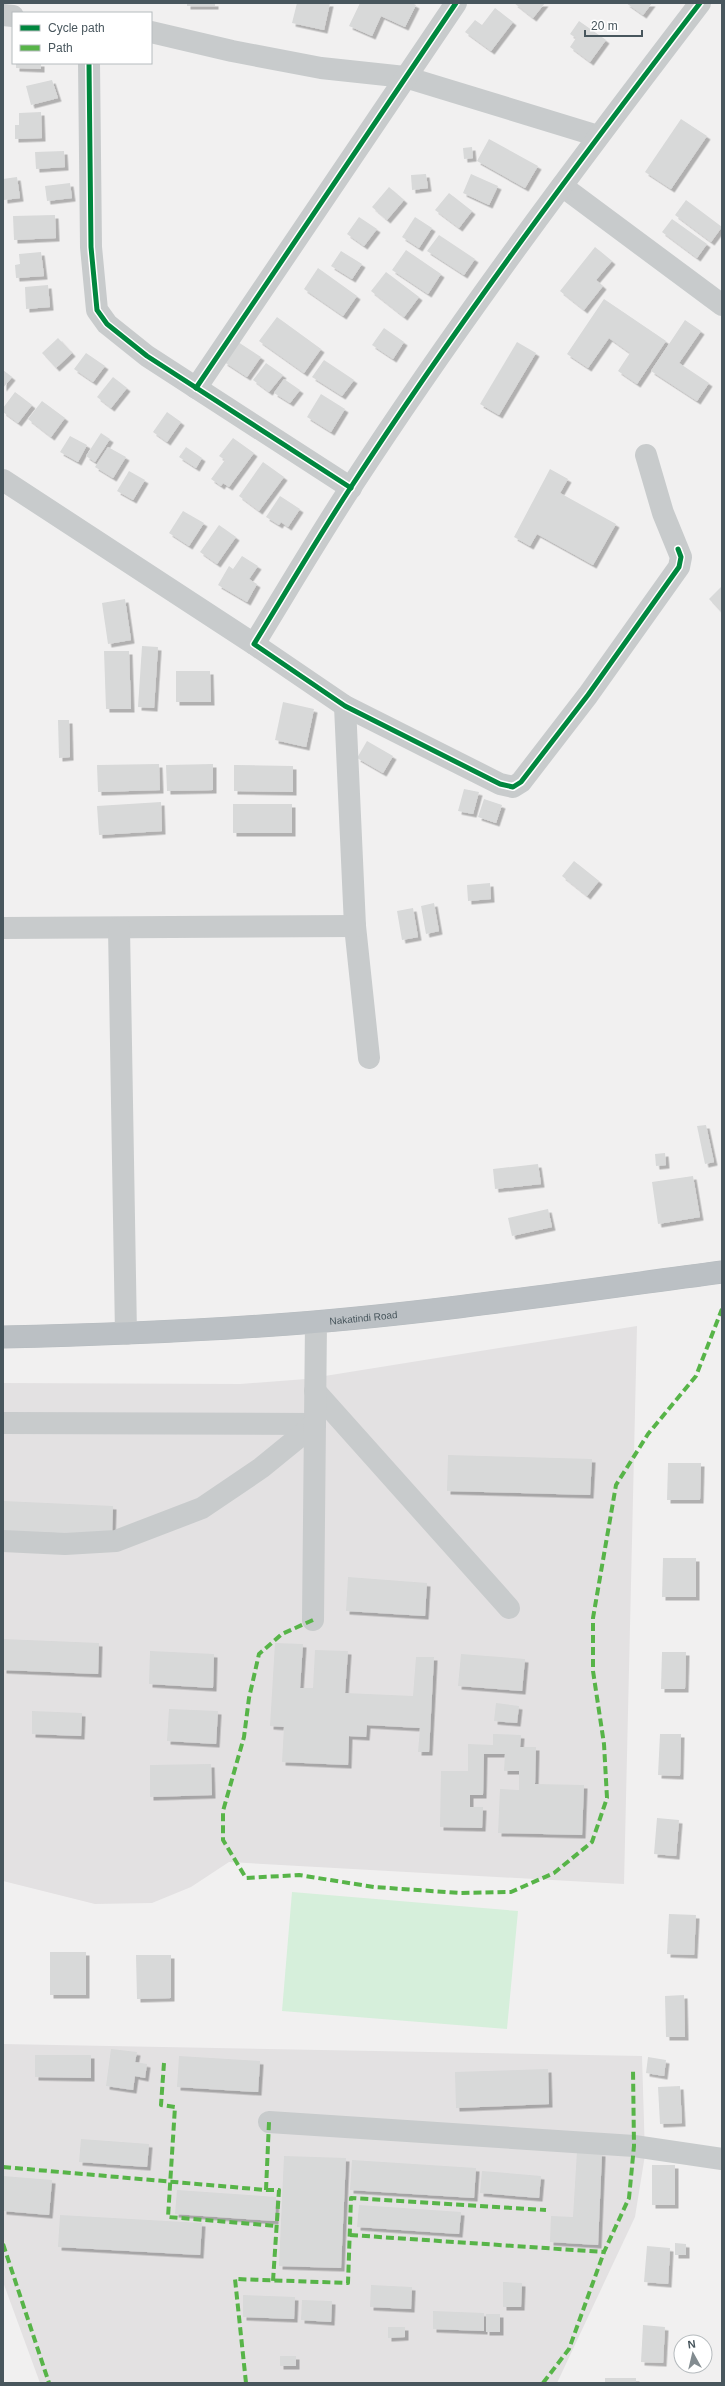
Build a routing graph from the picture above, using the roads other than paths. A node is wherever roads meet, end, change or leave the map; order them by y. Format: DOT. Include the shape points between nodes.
graph roads {
  1 [pos="456,3"];
  2 [pos="700,3"];
  3 [pos="152,32"];
  4 [pos="89,64"];
  5 [pos="405,77"];
  6 [pos="598,136"];
  7 [pos="562,186"];
  8 [pos="722,305"];
  9 [pos="196,388"];
  10 [pos="646,455"];
  11 [pos="3,480"];
  12 [pos="350,488"];
  13 [pos="254,644"];
  14 [pos="344,706"];
  15 [pos="355,926"];
  16 [pos="3,928"];
  17 [pos="119,928"];
  18 [pos="369,1058"];
  19 [pos="722,1272"];
  20 [pos="316,1322"];
  21 [pos="126,1334"];
  22 [pos="3,1337"];
  23 [pos="315,1391"];
  24 [pos="3,1423"];
  25 [pos="315,1424"];
  26 [pos="3,1541"];
  27 [pos="509,1608"];
  28 [pos="312,1620"];
  29 [pos="268,2122"];
  30 [pos="722,2159"];
  1 -- 5 [label="street"];
  2 -- 6 [label="street"];
  3 -- 5 [label="street" via="321,68"];
  4 -- 9 [label="street" via="91,247 97,310 107,324 147,356"];
  5 -- 6 [label="street"];
  5 -- 9 [label="street"];
  6 -- 7 [label="street"];
  7 -- 8 [label="street"];
  7 -- 12 [label="street"];
  9 -- 12 [label="street"];
  10 -- 14 [label="street" via="663,513 681,557 679,567 588,695 521,782 513,787 500,784"];
  11 -- 13 [label="street"];
  12 -- 13 [label="street"];
  13 -- 14 [label="street"];
  14 -- 15 [label="street"];
  15 -- 17 [label="street"];
  15 -- 18 [label="street"];
  16 -- 17 [label="street"];
  17 -- 21 [label="street"];
  19 -- 20 [label="highway, Nakatindi Road"];
  20 -- 21 [label="highway, Nakatindi Road"];
  20 -- 23 [label="street"];
  21 -- 22 [label="highway, Nakatindi Road"];
  23 -- 25 [label="street"];
  23 -- 27 [label="street"];
  24 -- 25 [label="street"];
  25 -- 26 [label="street" via="261,1468 202,1508 116,1541 65,1544"];
  25 -- 28 [label="street"];
  29 -- 30 [label="street" via="634,2146"];
}
